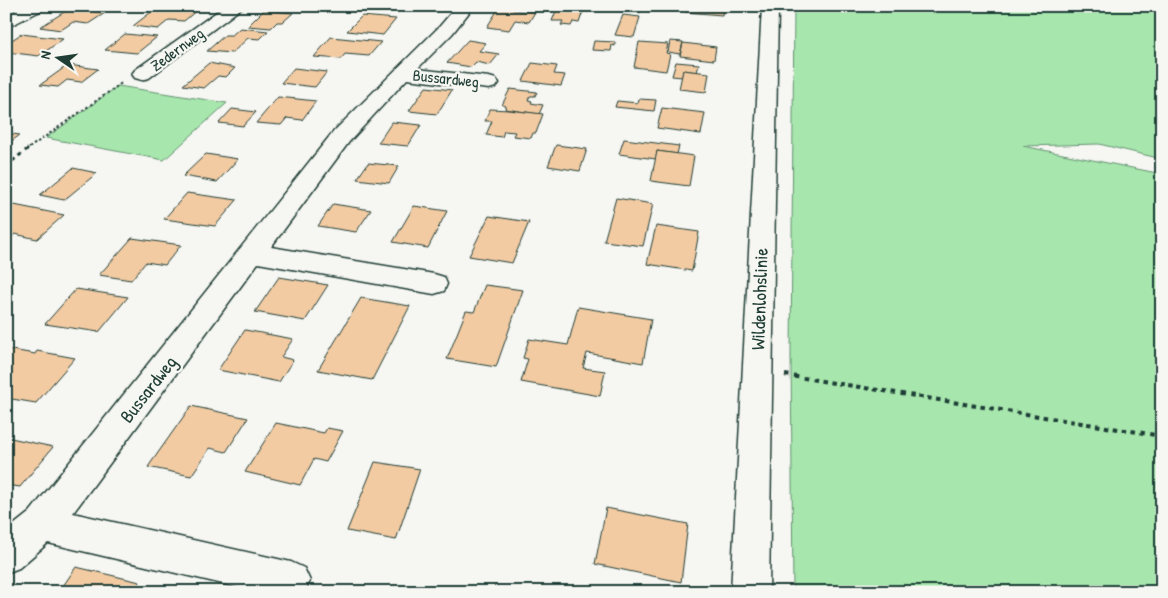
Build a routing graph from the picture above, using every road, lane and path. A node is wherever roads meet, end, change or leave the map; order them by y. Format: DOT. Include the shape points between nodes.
graph roads {
  1 [pos="36,6"];
  2 [pos="236,6"];
  3 [pos="466,6"];
  4 [pos="770,6"];
  5 [pos="1126,6"];
  6 [pos="1162,9"];
  7 [pos="6,23"];
  8 [pos="402,73"];
  9 [pos="142,74"];
  10 [pos="489,82"];
  11 [pos="6,166"];
  12 [pos="253,253"];
  13 [pos="434,284"];
  14 [pos="756,370"];
  15 [pos="1162,436"];
  16 [pos="43,524"];
  17 [pos="6,556"];
  18 [pos="291,582"];
  19 [pos="750,592"];
  1 -- 7 [label="street"];
  2 -- 9 [label="street, Zedernweg"];
  3 -- 8 [label="street, Bussardweg"];
  4 -- 14 [label="street, Wildenlohslinie"];
  5 -- 6 [label="path"];
  8 -- 10 [label="street, Bussardweg"];
  8 -- 12 [label="street, Bussardweg" via="341,137"];
  9 -- 11 [label="path" via="116,85"];
  12 -- 13 [label="street"];
  12 -- 16 [label="street, Bussardweg"];
  14 -- 15 [label="path"];
  14 -- 19 [label="street, Wildenlohslinie"];
  16 -- 17 [label="street, Bussardweg"];
  16 -- 18 [label="street"];
}
